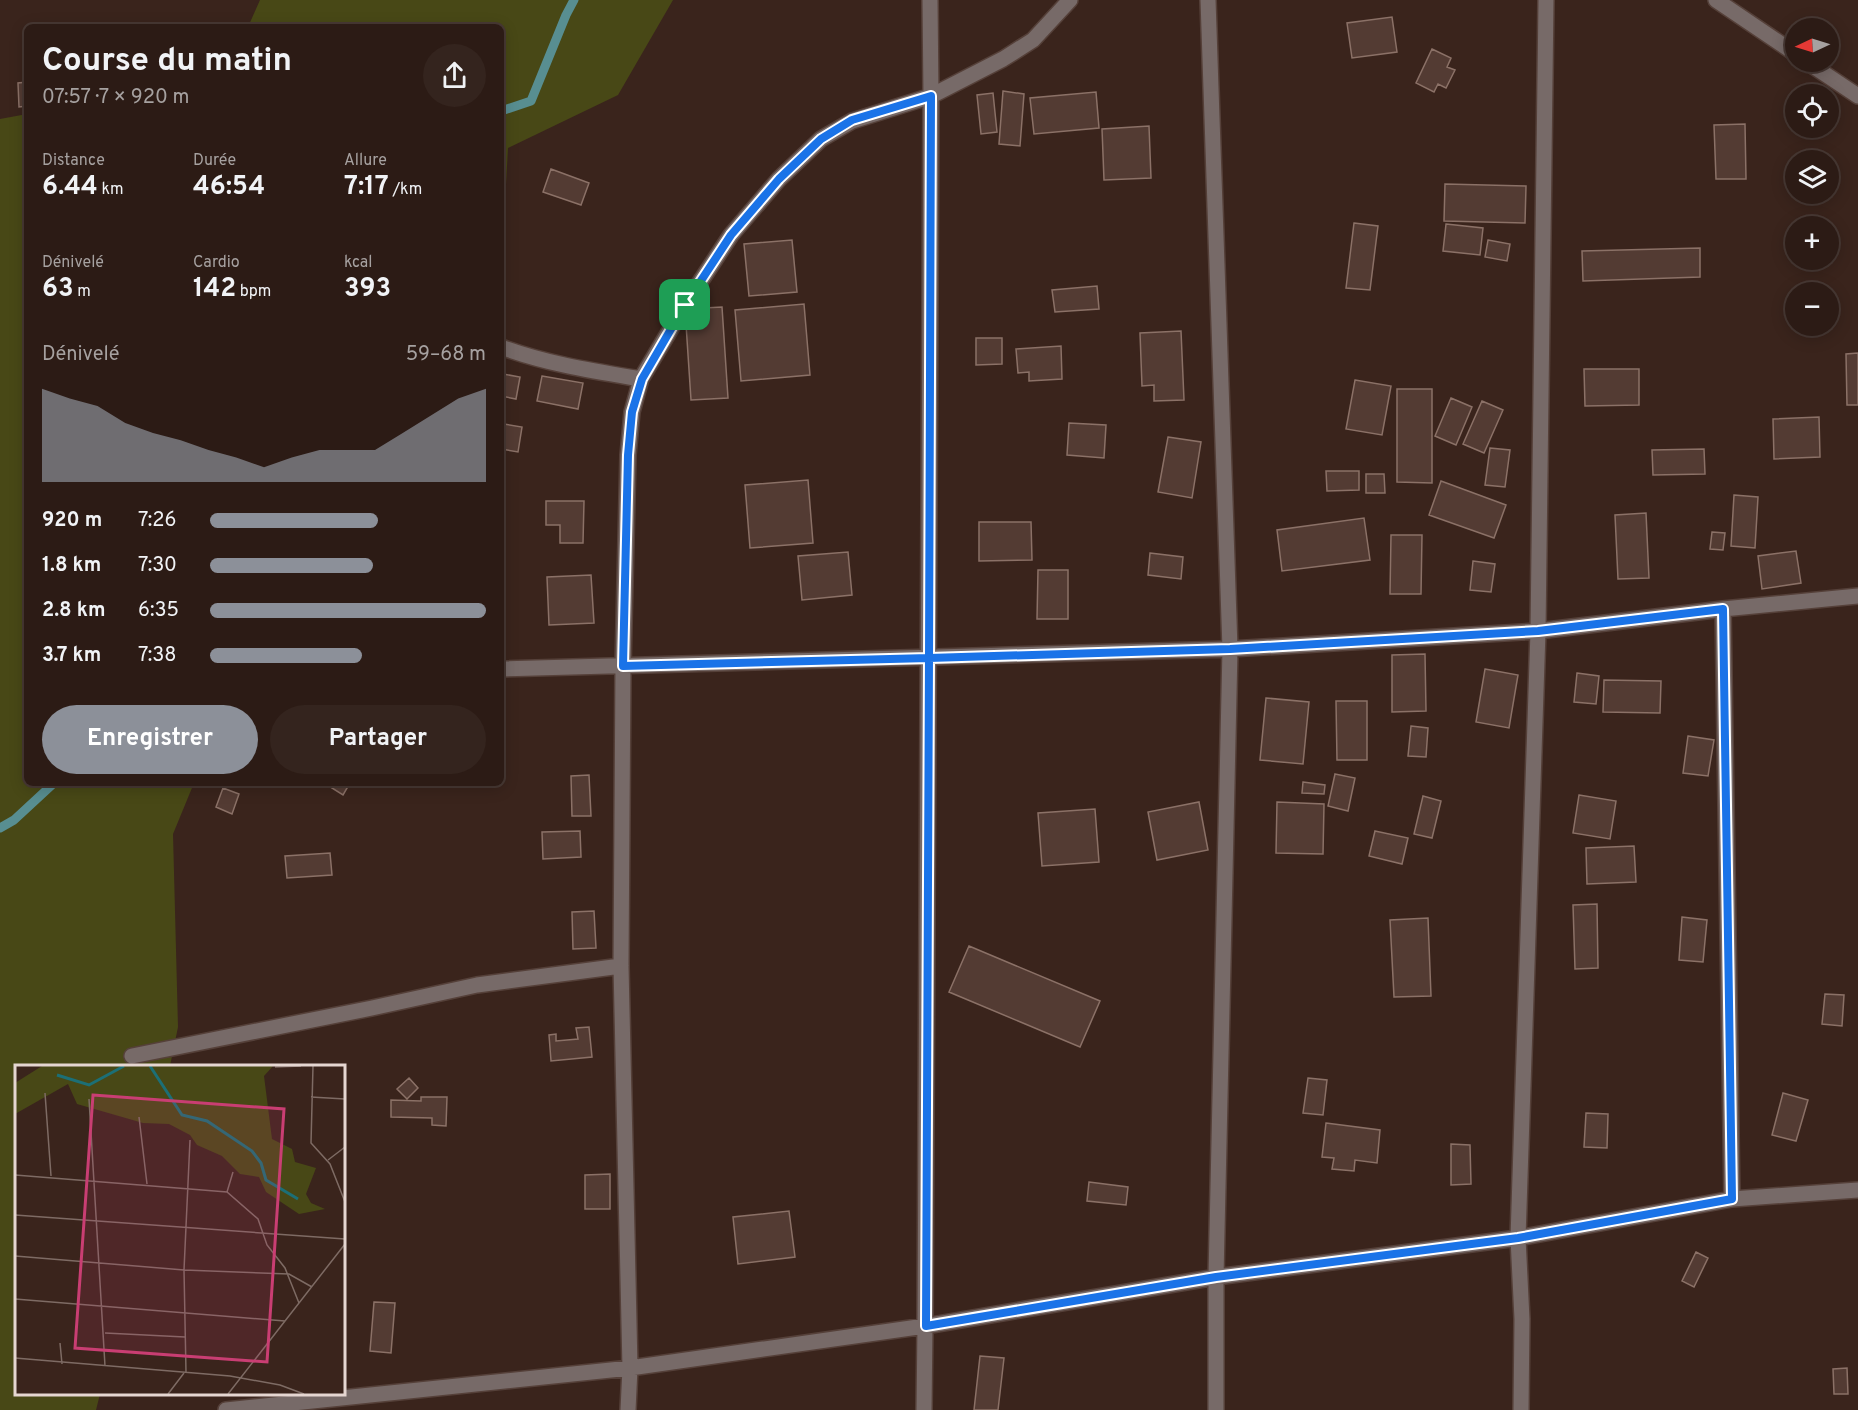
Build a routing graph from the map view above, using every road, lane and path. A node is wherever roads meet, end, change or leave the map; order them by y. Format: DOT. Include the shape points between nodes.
graph roads {
  1 [pos="930,0"];
  2 [pos="1070,0"];
  3 [pos="1208,0"];
  4 [pos="1546,0"];
  5 [pos="1716,0"];
  6 [pos="1785,47"];
  7 [pos="1822,72"];
  8 [pos="931,96"];
  9 [pos="1858,96"];
  10 [pos="504,348"];
  11 [pos="642,379"];
  12 [pos="1858,596"];
  13 [pos="1723,609"];
  14 [pos="1538,631"];
  15 [pos="1230,649"];
  16 [pos="929,658"];
  17 [pos="623,666"];
  18 [pos="504,669"];
  19 [pos="621,966"];
  20 [pos="132,1056"];
  21 [pos="1858,1190"];
  22 [pos="1732,1199"];
  23 [pos="1518,1238"];
  24 [pos="1216,1277"];
  25 [pos="926,1326"];
  26 [pos="630,1368"];
  27 [pos="226,1410"];
  28 [pos="627,1410"];
  29 [pos="924,1410"];
  30 [pos="1216,1410"];
  31 [pos="1521,1410"];
  1 -- 8 [label="street"];
  2 -- 8 [label="street" via="1033,40"];
  3 -- 15 [label="street"];
  4 -- 14 [label="street"];
  5 -- 6 [label="street"];
  7 -- 9 [label="street"];
  8 -- 11 [label="street" via="852,120 821,139 779,179 731,235"];
  8 -- 16 [label="street"];
  10 -- 11 [label="street" via="567,367"];
  11 -- 17 [label="street" via="632,412 628,455"];
  12 -- 13 [label="street"];
  13 -- 14 [label="street"];
  13 -- 22 [label="street"];
  14 -- 15 [label="street"];
  14 -- 23 [label="street"];
  15 -- 16 [label="street"];
  15 -- 24 [label="street"];
  16 -- 17 [label="street"];
  16 -- 25 [label="street"];
  17 -- 18 [label="street"];
  17 -- 19 [label="street"];
  19 -- 20 [label="street" via="477,984"];
  19 -- 26 [label="street"];
  21 -- 22 [label="street"];
  22 -- 23 [label="street"];
  23 -- 24 [label="street"];
  23 -- 31 [label="street"];
  24 -- 25 [label="street"];
  24 -- 30 [label="street"];
  25 -- 26 [label="street"];
  25 -- 29 [label="street"];
  26 -- 27 [label="street"];
  26 -- 28 [label="street"];
}
